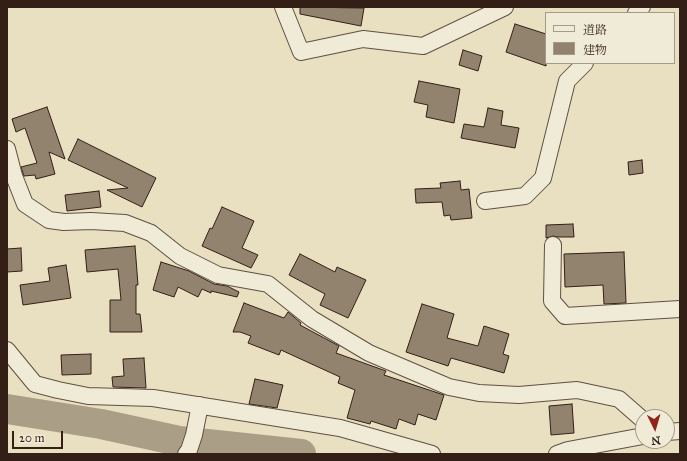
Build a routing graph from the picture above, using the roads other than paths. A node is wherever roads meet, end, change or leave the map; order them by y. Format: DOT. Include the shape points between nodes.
graph roads {
  1 [pos="283,7"];
  2 [pos="505,7"];
  3 [pos="584,64"];
  4 [pos="7,149"];
  5 [pos="485,201"];
  6 [pos="553,245"];
  7 [pos="680,309"];
  8 [pos="7,350"];
  9 [pos="200,405"];
  10 [pos="635,413"];
  11 [pos="635,437"];
  12 [pos="190,446"];
  13 [pos="432,454"];
  14 [pos="557,454"];
  1 -- 2 [label="street" via="301,52 362,39 423,46"];
  3 -- 5 [label="street" via="567,80 543,178 525,196"];
  4 -- 10 [label="street" via="25,204 49,220 125,223 151,233 180,256 218,275 268,284 312,319 369,353 449,387 479,393 519,395 577,390 619,399"];
  6 -- 7 [label="street" via="552,301 564,316"];
  8 -- 9 [label="street" via="35,384 88,396 153,398"];
  9 -- 12 [label="street"];
  9 -- 13 [label="street" via="340,428"];
  11 -- 14 [label="street"];
}
